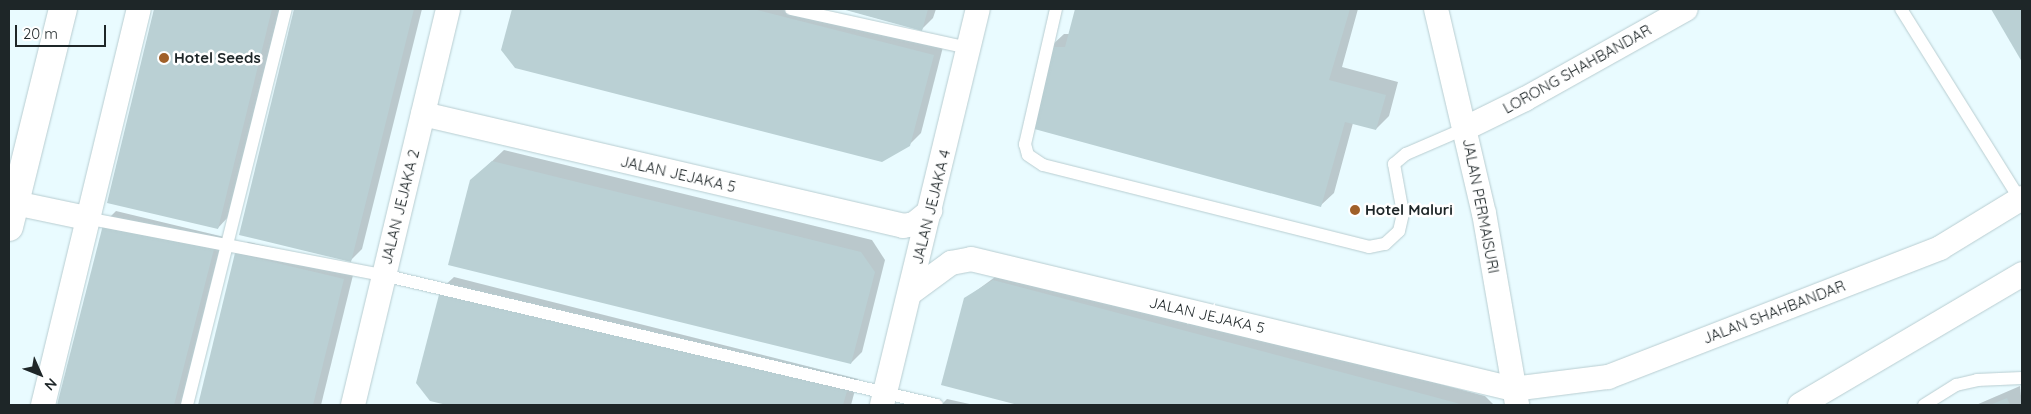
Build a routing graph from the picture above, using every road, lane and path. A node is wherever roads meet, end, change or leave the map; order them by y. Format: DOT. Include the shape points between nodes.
graph roads {
  1 [pos="63,9"];
  2 [pos="139,9"];
  3 [pos="286,9"];
  4 [pos="448,9"];
  5 [pos="791,9"];
  6 [pos="978,9"];
  7 [pos="1056,9"];
  8 [pos="1436,9"];
  9 [pos="1686,9"];
  10 [pos="1901,9"];
  11 [pos="970,48"];
  12 [pos="423,114"];
  13 [pos="1466,128"];
  14 [pos="2022,200"];
  15 [pos="930,211"];
  16 [pos="12,215"];
  17 [pos="86,218"];
  18 [pos="225,245"];
  19 [pos="2022,274"];
  20 [pos="384,275"];
  21 [pos="910,294"];
  22 [pos="2022,378"];
  23 [pos="1515,397"];
  24 [pos="883,399"];
  25 [pos="42,405"];
  26 [pos="187,405"];
  27 [pos="353,405"];
  28 [pos="937,405"];
  29 [pos="1800,405"];
  30 [pos="1924,405"];
  1 -- 16 [label="street"];
  2 -- 17 [label="street"];
  3 -- 18 [label="lane"];
  4 -- 12 [label="street, JALAN JEJAKA 2"];
  5 -- 11 [label="lane"];
  6 -- 11 [label="street, JALAN JEJAKA 4"];
  7 -- 13 [label="lane" via="1025,144 1028,155 1043,165 1369,247 1385,244 1399,231 1403,213 1394,164 1406,154"];
  8 -- 13 [label="street, JALAN PERMAISURI"];
  9 -- 13 [label="street, LORONG SHAHBANDAR" via="1525,99"];
  10 -- 14 [label="lane"];
  11 -- 15 [label="street, JALAN JEJAKA 4"];
  12 -- 15 [label="street, JALAN JEJAKA 5" via="903,226 914,224"];
  12 -- 20 [label="street, JALAN JEJAKA 2"];
  13 -- 23 [label="street, JALAN PERMAISURI"];
  14 -- 23 [label="street, JALAN SHAHBANDAR" via="1940,248 1608,377"];
  15 -- 21 [label="street, JALAN JEJAKA 4"];
  16 -- 17 [label="street"];
  17 -- 18 [label="lane"];
  17 -- 25 [label="street"];
  18 -- 20 [label="lane"];
  18 -- 26 [label="lane"];
  19 -- 29 [label="street"];
  20 -- 24 [label="lane"];
  20 -- 27 [label="street, JALAN JEJAKA 2"];
  21 -- 23 [label="street, JALAN JEJAKA 5" via="952,263 971,259"];
  21 -- 24 [label="street, JALAN JEJAKA 4"];
  22 -- 30 [label="lane" via="1977,380 1956,386"];
  24 -- 28 [label="lane"];
}
